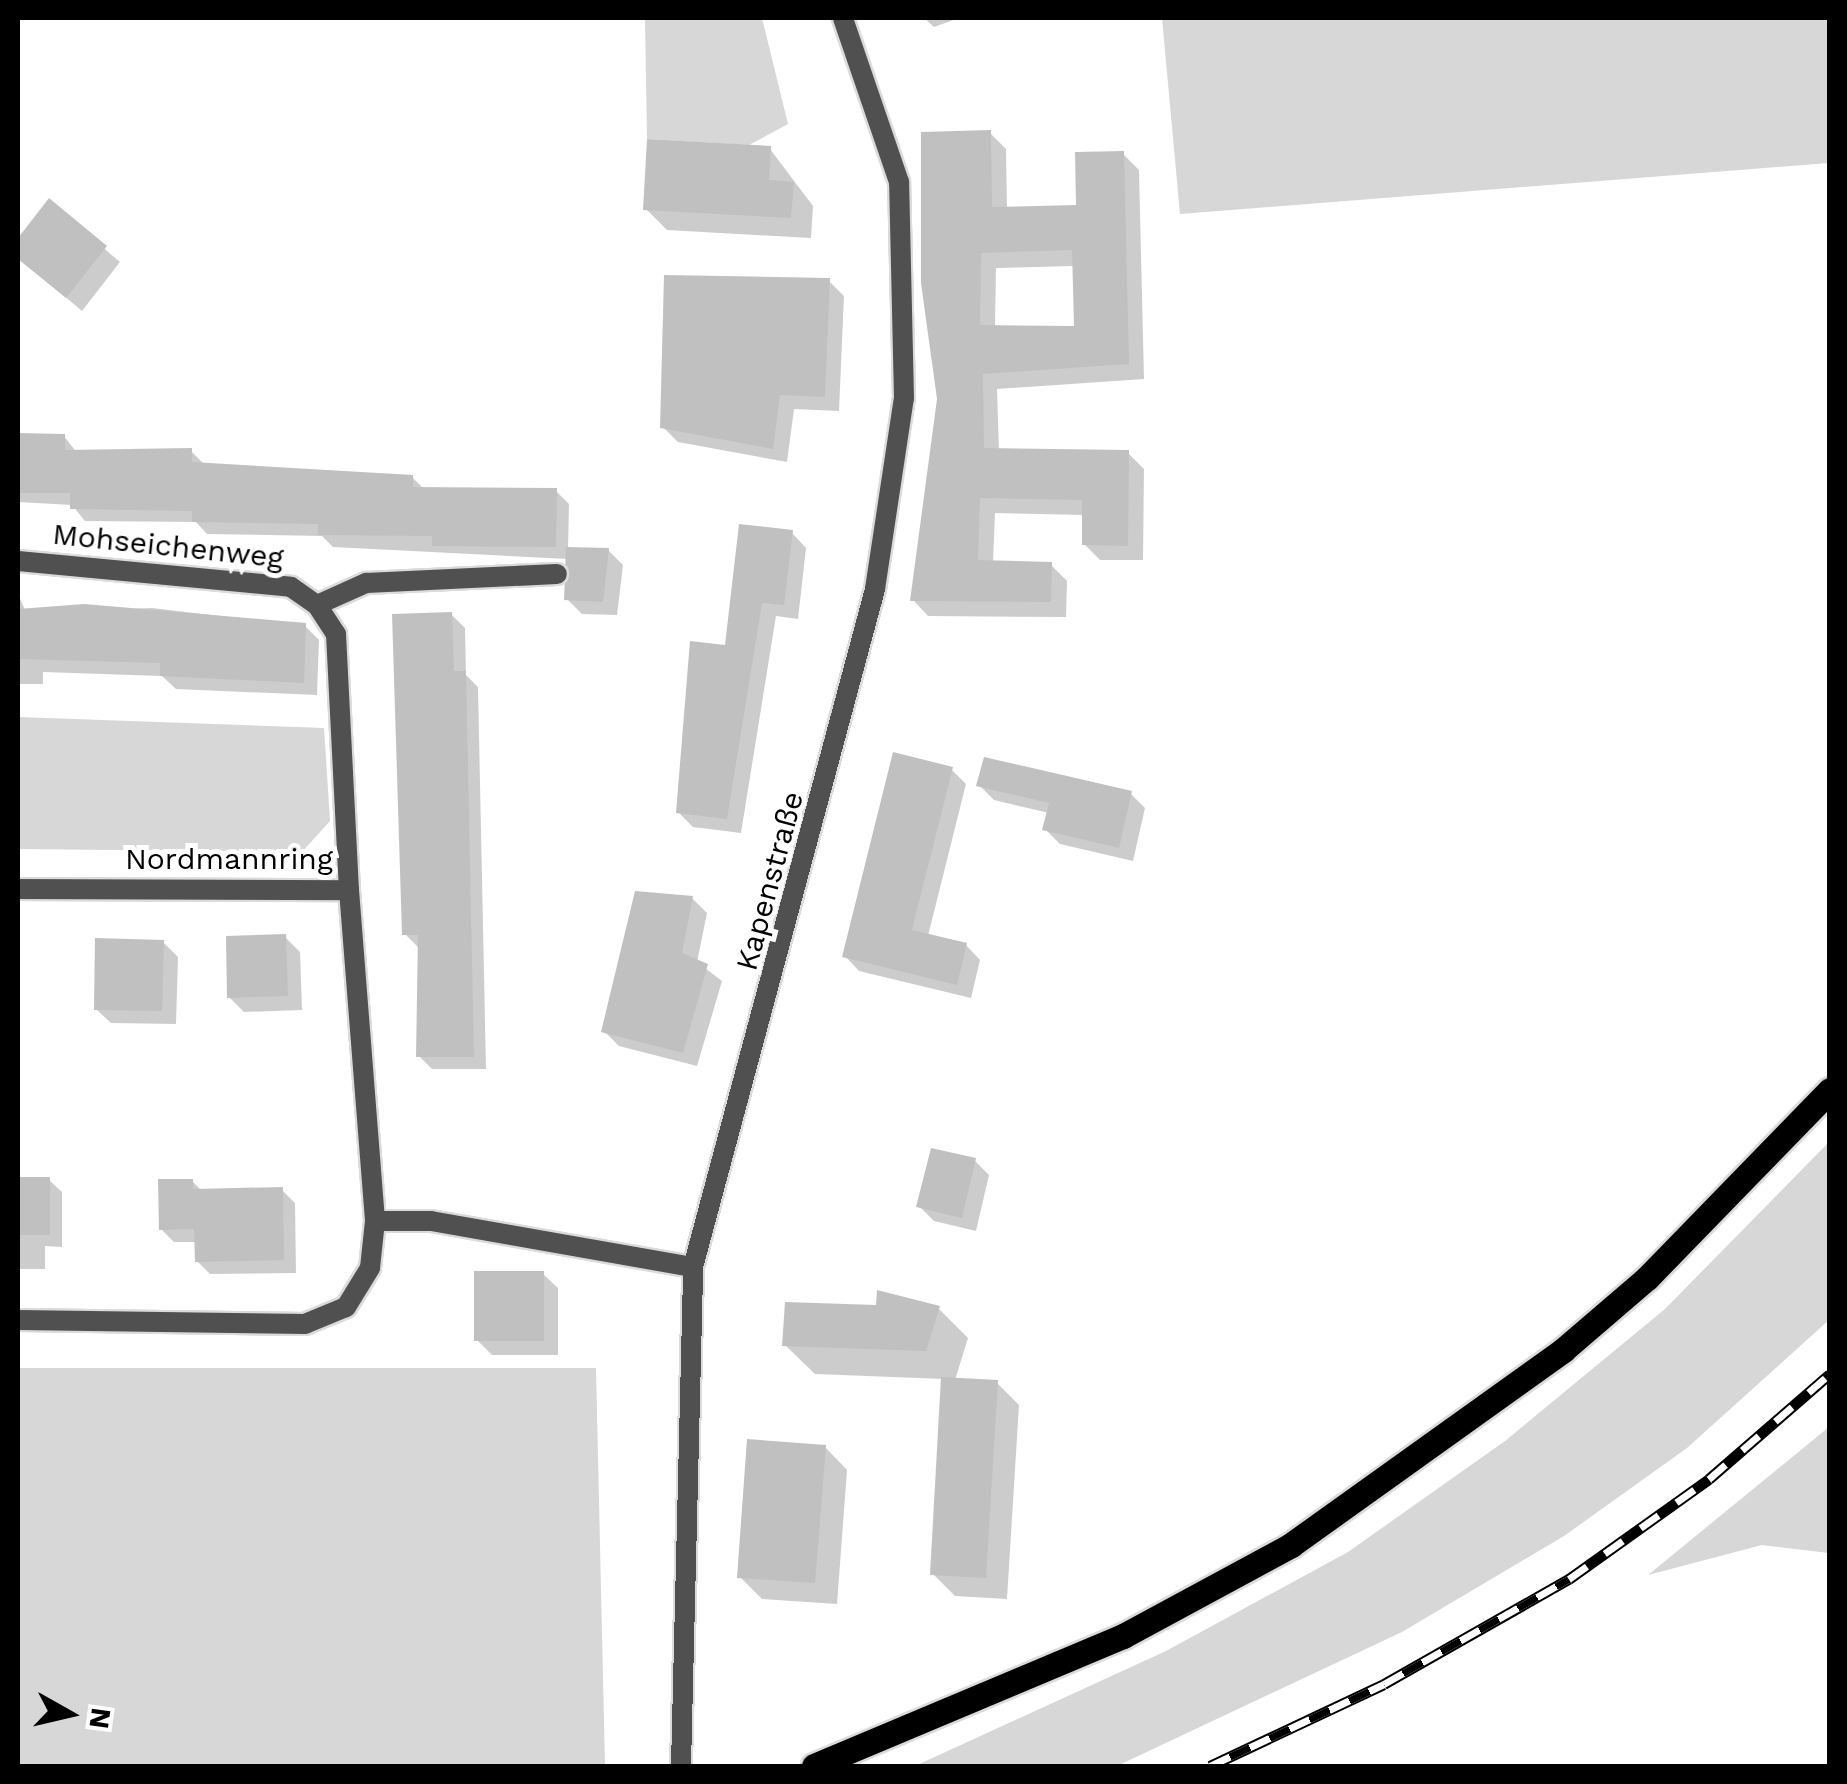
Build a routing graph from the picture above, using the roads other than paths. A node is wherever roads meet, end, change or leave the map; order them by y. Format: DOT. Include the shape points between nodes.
graph roads {
  1 [pos="843,18"];
  2 [pos="18,560"];
  3 [pos="557,574"];
  4 [pos="317,605"];
  5 [pos="18,889"];
  6 [pos="348,890"];
  7 [pos="1830,1090"];
  8 [pos="375,1221"];
  9 [pos="693,1267"];
  10 [pos="18,1320"];
  11 [pos="681,1766"];
  12 [pos="814,1766"];
  1 -- 9 [label="street, Kapenstraße" via="899,182 904,398 875,589"];
  2 -- 4 [label="street, Mohseichenweg" via="291,588"];
  3 -- 4 [label="street" via="366,583"];
  4 -- 6 [label="street" via="336,634"];
  5 -- 6 [label="street, Nordmannring"];
  6 -- 8 [label="street, Nordmannring"];
  7 -- 12 [label="main road" via="1564,1350 1291,1546 1124,1636"];
  8 -- 9 [label="street" via="431,1221"];
  8 -- 10 [label="street, Nordmannring" via="370,1268 346,1307 305,1324"];
  9 -- 11 [label="street, Kapenstraße"];
}
